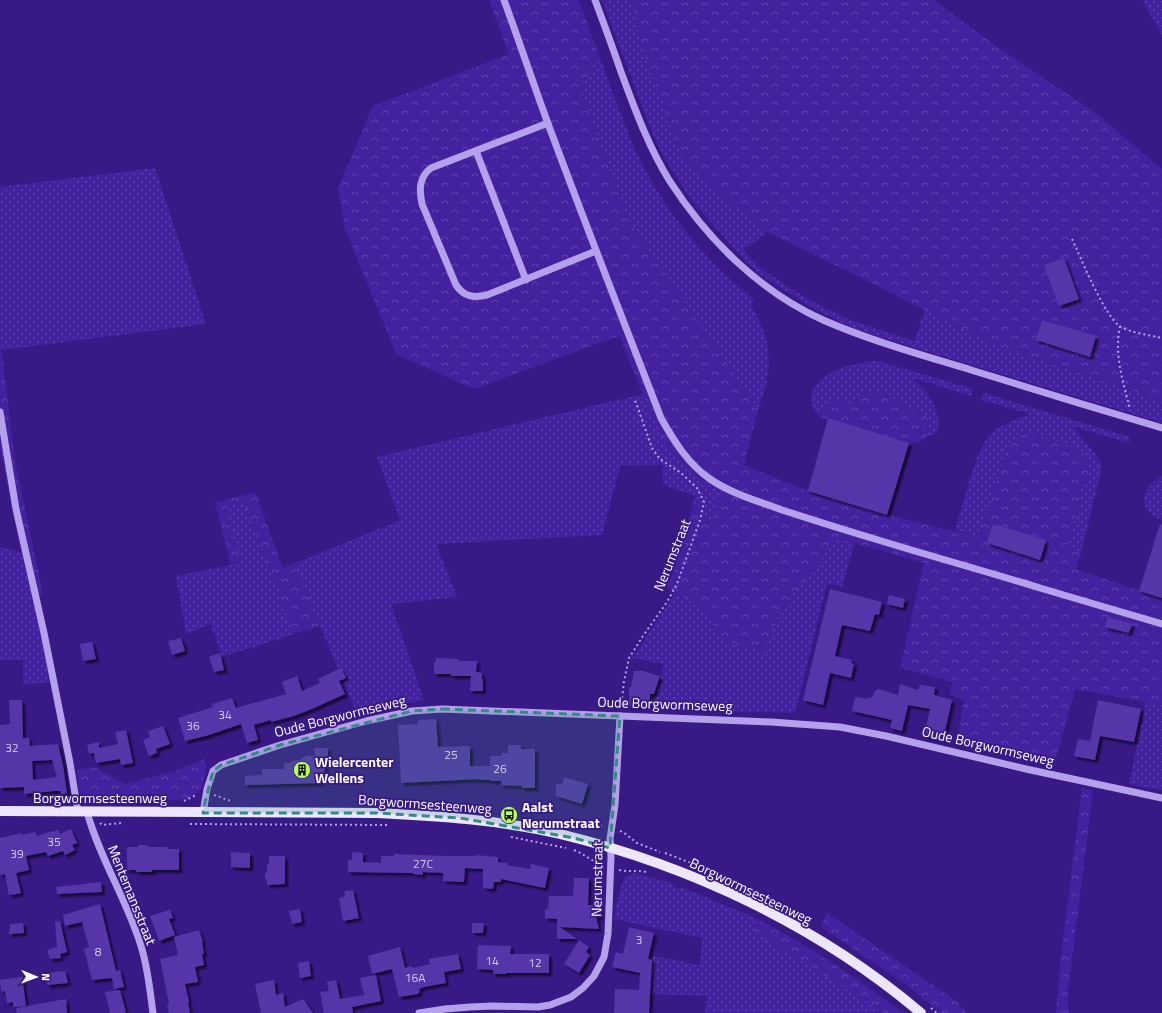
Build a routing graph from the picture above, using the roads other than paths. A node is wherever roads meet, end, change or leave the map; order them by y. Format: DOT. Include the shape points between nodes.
graph roads {
  1 [pos="504,0"];
  2 [pos="595,0"];
  3 [pos="548,123"];
  4 [pos="476,151"];
  5 [pos="596,251"];
  6 [pos="526,280"];
  7 [pos="0,412"];
  8 [pos="1162,428"];
  9 [pos="1162,624"];
  10 [pos="620,716"];
  11 [pos="1162,798"];
  12 [pos="0,811"];
  13 [pos="82,812"];
  14 [pos="203,812"];
  15 [pos="610,848"];
  16 [pos="153,1013"];
  17 [pos="419,1013"];
  18 [pos="921,1013"];
  1 -- 3 [label="street"];
  2 -- 8 [label="street" via="644,132 662,168 700,223 742,267 766,286 822,319 858,334"];
  3 -- 4 [label="street"];
  3 -- 5 [label="street"];
  4 -- 6 [label="street"];
  4 -- 6 [label="street" via="427,171 420,184 422,204 456,285 466,295 487,295"];
  5 -- 6 [label="street"];
  5 -- 9 [label="street" via="661,418 682,451 696,468 709,478 753,500 812,520"];
  7 -- 13 [label="street, Mentemansstraat" via="16,509"];
  10 -- 11 [label="street, Oude Borgwormseweg" via="840,727"];
  10 -- 14 [label="street, Oude Borgwormseweg" via="442,709 412,711 366,721 280,745 221,765 213,770"];
  10 -- 15 [label="street, Nerumstraat"];
  12 -- 13 [label="main road, Borgwormsesteenweg"];
  13 -- 14 [label="main road, Borgwormsesteenweg"];
  13 -- 16 [label="street, Mentemansstraat" via="141,946"];
  14 -- 15 [label="main road, Borgwormsesteenweg" via="377,813 460,818 560,834"];
  15 -- 17 [label="street, Nerumstraat" via="608,934 604,957 594,976 583,988 571,997 538,1007 470,1007"];
  15 -- 18 [label="main road, Borgwormsesteenweg" via="717,886 785,920 864,969"];
}
